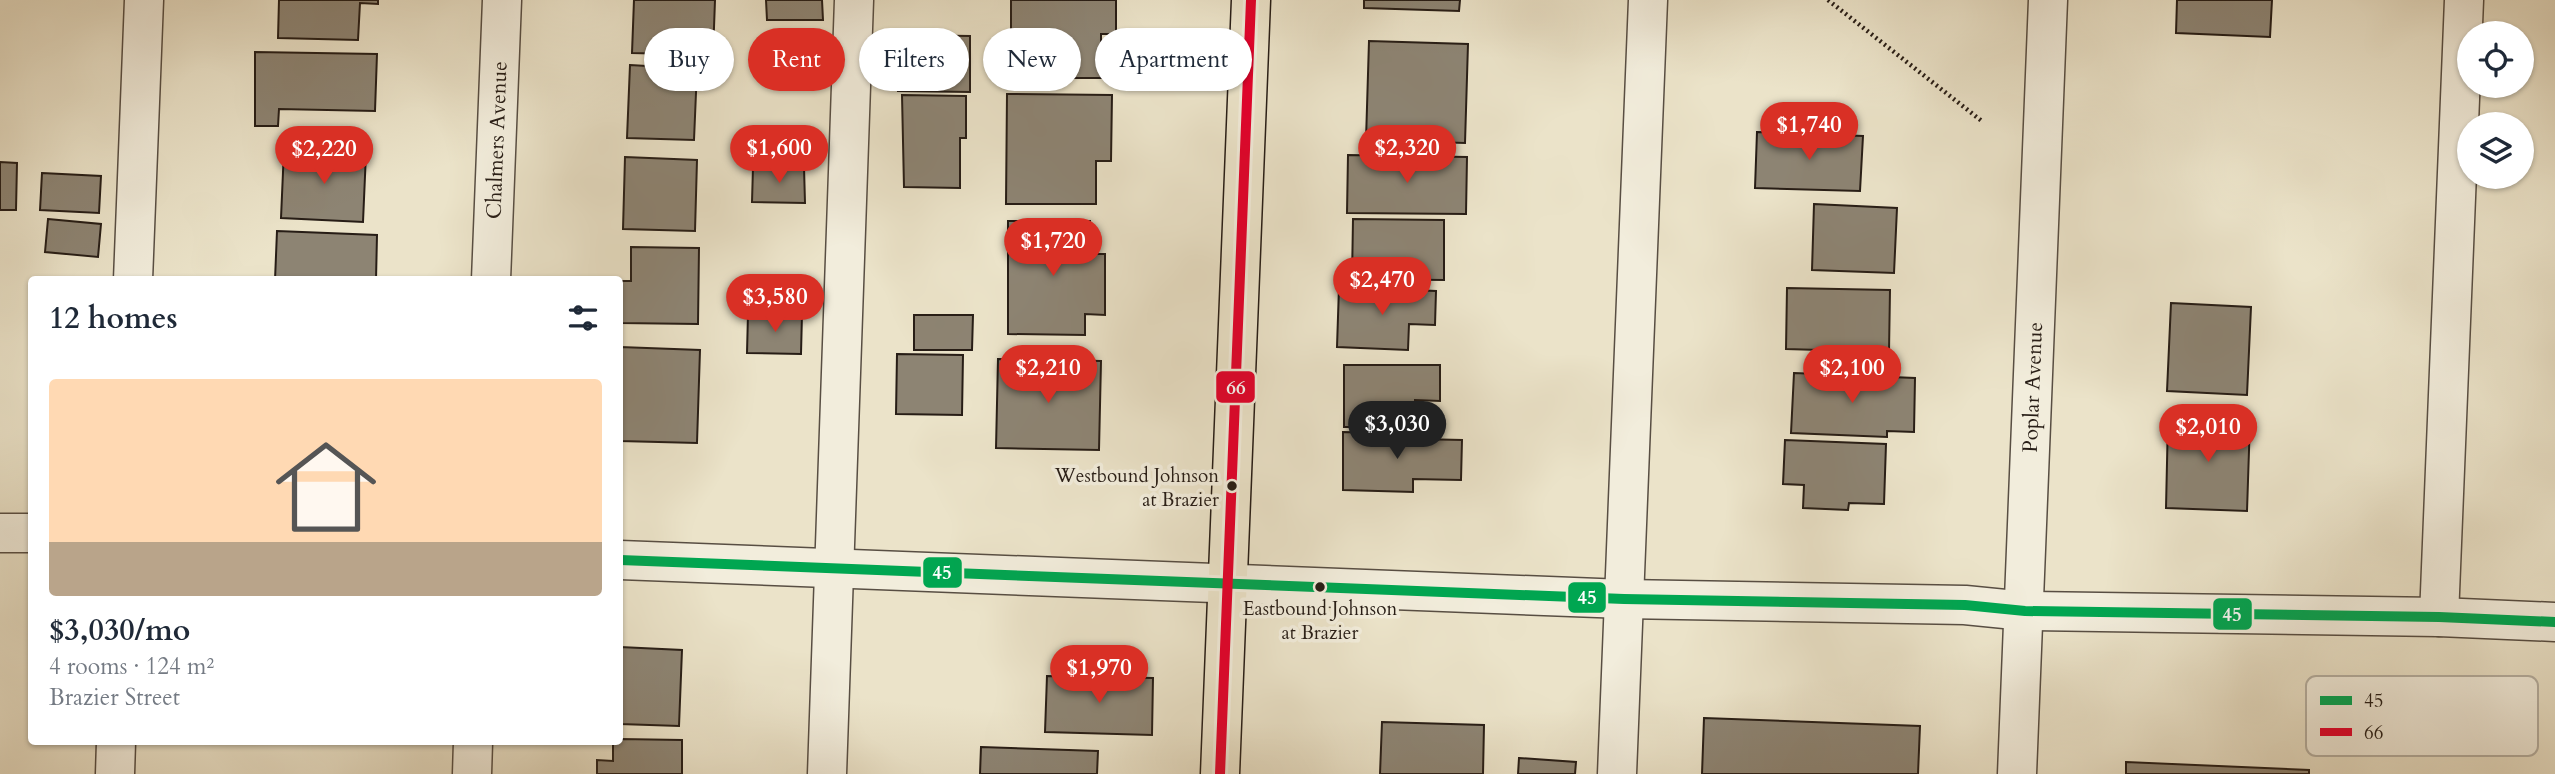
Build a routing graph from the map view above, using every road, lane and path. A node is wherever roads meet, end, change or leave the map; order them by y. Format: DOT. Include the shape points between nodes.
graph roads {
  1 [pos="144,0"];
  2 [pos="502,0"];
  3 [pos="854,0"];
  4 [pos="1251,0"];
  5 [pos="1648,0"];
  6 [pos="1828,0"];
  7 [pos="2048,0"];
  8 [pos="2464,0"];
  9 [pos="1983,122"];
  10 [pos="133,276"];
  11 [pos="491,276"];
  12 [pos="0,533"];
  13 [pos="28,533"];
  14 [pos="623,560"];
  15 [pos="832,569"];
  16 [pos="1228,583"];
  17 [pos="1624,599"];
  18 [pos="2025,611"];
  19 [pos="2439,617"];
  20 [pos="2555,622"];
  21 [pos="116,745"];
  22 [pos="473,745"];
  23 [pos="115,774"];
  24 [pos="472,774"];
  25 [pos="827,774"];
  26 [pos="1220,774"];
  27 [pos="1617,774"];
  28 [pos="2017,774"];
  1 -- 10 [label="street"];
  2 -- 11 [label="street, Chalmers Avenue"];
  3 -- 15 [label="street"];
  4 -- 16 [label="main road"];
  5 -- 17 [label="street"];
  6 -- 9 [label="path"];
  7 -- 18 [label="street, Poplar Avenue"];
  8 -- 19 [label="street"];
  12 -- 13 [label="street"];
  14 -- 15 [label="street"];
  15 -- 16 [label="street"];
  15 -- 25 [label="street"];
  16 -- 17 [label="street"];
  16 -- 26 [label="main road"];
  17 -- 18 [label="street" via="1965,605"];
  17 -- 27 [label="street"];
  18 -- 19 [label="street"];
  18 -- 28 [label="street, Poplar Avenue"];
  19 -- 20 [label="street"];
  21 -- 23 [label="street"];
  22 -- 24 [label="street"];
}
